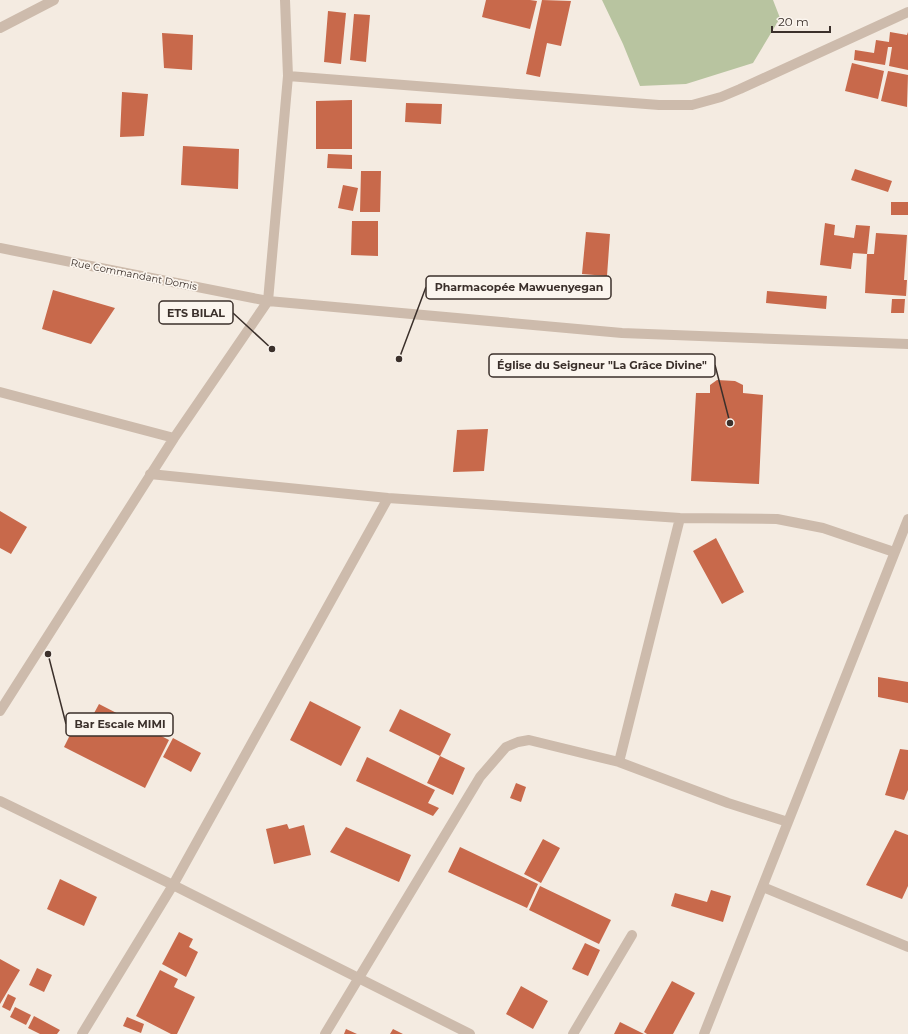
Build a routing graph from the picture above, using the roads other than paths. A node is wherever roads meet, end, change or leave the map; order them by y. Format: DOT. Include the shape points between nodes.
graph roads {
  1 [pos="54,0"];
  2 [pos="285,0"];
  3 [pos="908,12"];
  4 [pos="0,28"];
  5 [pos="288,76"];
  6 [pos="0,248"];
  7 [pos="268,301"];
  8 [pos="908,344"];
  9 [pos="0,392"];
  10 [pos="174,438"];
  11 [pos="150,474"];
  12 [pos="388,498"];
  13 [pos="680,518"];
  14 [pos="908,519"];
  15 [pos="894,552"];
  16 [pos="0,710"];
  17 [pos="618,762"];
  18 [pos="0,801"];
  19 [pos="788,822"];
  20 [pos="172,885"];
  21 [pos="763,887"];
  22 [pos="632,935"];
  23 [pos="908,947"];
  24 [pos="358,978"];
  25 [pos="82,1034"];
  26 [pos="325,1034"];
  27 [pos="470,1034"];
  28 [pos="573,1034"];
  29 [pos="704,1034"];
  1 -- 4 [label="street"];
  2 -- 5 [label="street"];
  3 -- 5 [label="street" via="740,89 692,105 659,105"];
  5 -- 7 [label="street"];
  6 -- 7 [label="street, Rue Commandant Domis"];
  7 -- 8 [label="street, Rue Commandant Domis" via="622,333"];
  7 -- 10 [label="street"];
  9 -- 10 [label="street"];
  10 -- 11 [label="street"];
  11 -- 12 [label="street"];
  11 -- 16 [label="street"];
  12 -- 13 [label="street"];
  12 -- 20 [label="street"];
  13 -- 15 [label="street" via="777,519 823,528"];
  13 -- 17 [label="street"];
  14 -- 15 [label="street"];
  15 -- 19 [label="street"];
  17 -- 19 [label="street" via="728,803"];
  17 -- 24 [label="street" via="530,740 506,747 480,778"];
  18 -- 20 [label="street"];
  19 -- 21 [label="street"];
  20 -- 24 [label="street"];
  20 -- 25 [label="street"];
  21 -- 23 [label="street"];
  21 -- 29 [label="street"];
  22 -- 28 [label="street"];
  24 -- 26 [label="street"];
  24 -- 27 [label="street"];
}
